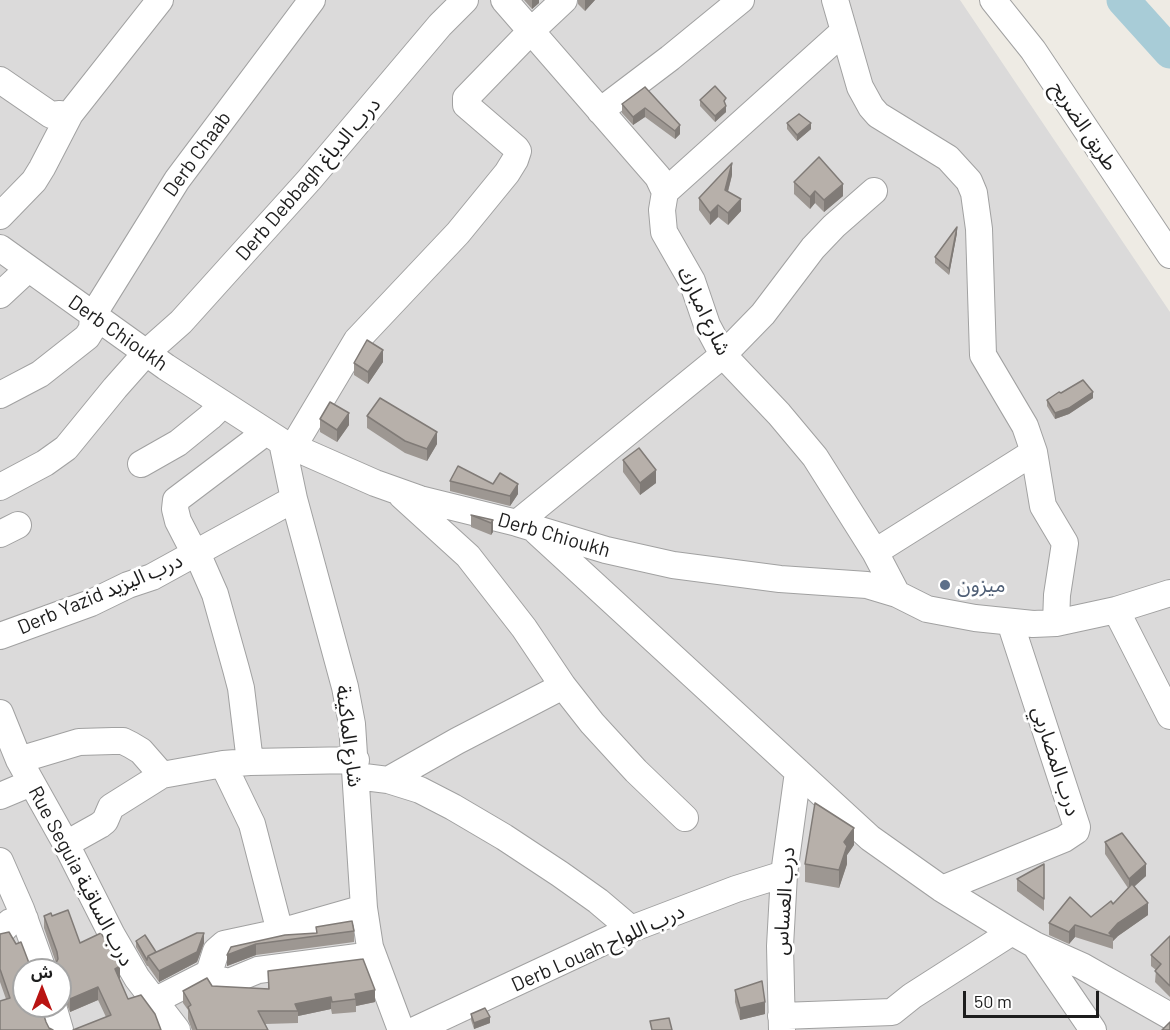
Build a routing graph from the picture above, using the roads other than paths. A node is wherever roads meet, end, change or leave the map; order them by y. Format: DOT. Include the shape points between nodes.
graph roads {
  1 [pos="160,0"];
  2 [pos="312,0"];
  3 [pos="465,0"];
  4 [pos="504,0"];
  5 [pos="564,0"];
  6 [pos="741,0"];
  7 [pos="835,0"];
  8 [pos="993,0"];
  9 [pos="531,31"];
  10 [pos="844,31"];
  11 [pos="0,80"];
  12 [pos="600,111"];
  13 [pos="68,118"];
  14 [pos="874,191"];
  15 [pos="665,192"];
  16 [pos="0,216"];
  17 [pos="0,248"];
  18 [pos="1170,255"];
  19 [pos="28,269"];
  20 [pos="0,295"];
  21 [pos="93,315"];
  22 [pos="146,353"];
  23 [pos="723,355"];
  24 [pos="0,395"];
  25 [pos="222,405"];
  26 [pos="280,441"];
  27 [pos="1034,452"];
  28 [pos="141,464"];
  29 [pos="0,487"];
  30 [pos="397,492"];
  31 [pos="294,499"];
  32 [pos="525,525"];
  33 [pos="875,552"];
  34 [pos="196,553"];
  35 [pos="1170,593"];
  36 [pos="897,594"];
  37 [pos="1116,610"];
  38 [pos="1010,622"];
  39 [pos="1056,623"];
  40 [pos="0,636"];
  41 [pos="563,686"];
  42 [pos="0,713"];
  43 [pos="1170,716"];
  44 [pos="19,760"];
  45 [pos="250,762"];
  46 [pos="223,764"];
  47 [pos="356,768"];
  48 [pos="798,772"];
  49 [pos="162,775"];
  50 [pos="388,780"];
  51 [pos="31,783"];
  52 [pos="0,796"];
  53 [pos="685,818"];
  54 [pos="66,844"];
  55 [pos="0,861"];
  56 [pos="784,874"];
  57 [pos="942,889"];
  58 [pos="364,908"];
  59 [pos="25,920"];
  60 [pos="631,929"];
  61 [pos="280,932"];
  62 [pos="1012,932"];
  63 [pos="0,933"];
  64 [pos="1035,945"];
  65 [pos="373,955"];
  66 [pos="39,958"];
  67 [pos="209,973"];
  68 [pos="154,1001"];
  69 [pos="1170,1016"];
  70 [pos="781,1023"];
  71 [pos="177,1030"];
  72 [pos="401,1030"];
  73 [pos="414,1030"];
  74 [pos="1093,1030"];
  1 -- 13 [label="street"];
  2 -- 21 [label="street, Derb Chaab" via="187,165"];
  3 -- 22 [label="street, Derb Debbagh درب الدباغ" via="181,322"];
  4 -- 9 [label="street"];
  5 -- 9 [label="street"];
  6 -- 12 [label="street"];
  7 -- 10 [label="street"];
  8 -- 18 [label="street, طريق الضريح" via="1033,50"];
  9 -- 12 [label="street"];
  9 -- 26 [label="street" via="469,93 465,102 516,147 515,160 458,233 357,340"];
  10 -- 15 [label="street"];
  10 -- 27 [label="street" via="860,87 871,107 948,158 969,181 979,229 983,355 1025,426"];
  11 -- 13 [label="street" via="51,115"];
  12 -- 15 [label="street" via="658,177"];
  13 -- 16 [label="street" via="34,181"];
  14 -- 23 [label="street" via="813,248 763,314"];
  15 -- 23 [label="street, شارع امبارك" via="664,232 692,281 707,325"];
  17 -- 19 [label="street, Derb Chioukh"];
  19 -- 20 [label="street"];
  19 -- 21 [label="street, Derb Chioukh"];
  21 -- 22 [label="street, Derb Chioukh"];
  21 -- 24 [label="street, Derb Chaab" via="92,329 79,345 40,374"];
  22 -- 25 [label="street, Derb Chioukh"];
  22 -- 29 [label="street, Derb Debbagh درب الدباغ" via="66,448"];
  23 -- 32 [label="street"];
  23 -- 33 [label="street, شارع امبارك" via="816,457"];
  25 -- 26 [label="street, Derb Chioukh"];
  25 -- 28 [label="street" via="178,443"];
  26 -- 30 [label="street, Derb Chioukh"];
  26 -- 31 [label="street, شارع الماكينة"];
  26 -- 34 [label="street" via="177,500 178,521"];
  27 -- 33 [label="street"];
  27 -- 39 [label="street" via="1043,506 1065,543"];
  30 -- 32 [label="street, Derb Chioukh"];
  30 -- 41 [label="street" via="468,556"];
  31 -- 34 [label="street, Derb Yazid درب اليزيد"];
  31 -- 47 [label="street, شارع الماكينة" via="345,687"];
  32 -- 36 [label="street, Derb Chioukh" via="606,550 673,565 867,585"];
  32 -- 48 [label="street"];
  33 -- 36 [label="street, شارع امبارك"];
  34 -- 40 [label="street, Derb Yazid درب اليزيد" via="91,603"];
  34 -- 45 [label="street" via="210,579 236,669"];
  35 -- 37 [label="street, Derb Chioukh"];
  36 -- 38 [label="street, Derb Chioukh" via="927,609"];
  37 -- 39 [label="street, Derb Chioukh"];
  37 -- 43 [label="street"];
  38 -- 39 [label="street, Derb Chioukh"];
  38 -- 57 [label="street, درب المضاربي" via="1076,831"];
  41 -- 50 [label="street"];
  41 -- 53 [label="street" via="612,746"];
  42 -- 44 [label="street, Rue Seguia درب الساقية"];
  44 -- 49 [label="street" via="79,742 123,741 141,751"];
  44 -- 51 [label="street, Rue Seguia درب الساقية"];
  45 -- 46 [label="street"];
  45 -- 47 [label="street"];
  46 -- 49 [label="street"];
  46 -- 61 [label="street" via="252,824"];
  47 -- 50 [label="street"];
  47 -- 58 [label="street, شارع الماكينة"];
  48 -- 56 [label="street, درب العساس"];
  48 -- 57 [label="street" via="870,838"];
  49 -- 54 [label="street" via="111,807 100,825"];
  50 -- 60 [label="street" via="420,790 504,837 598,901"];
  51 -- 52 [label="street"];
  51 -- 54 [label="street, Rue Seguia درب الساقية"];
  54 -- 68 [label="street, Rue Seguia درب الساقية" via="112,935"];
  55 -- 59 [label="street"];
  56 -- 60 [label="street, Derb Louah درب اللواح"];
  56 -- 70 [label="street, درب العساس"];
  57 -- 62 [label="street"];
  58 -- 61 [label="street"];
  58 -- 65 [label="street, شارع الماكينة"];
  59 -- 63 [label="street" via="10,922"];
  59 -- 66 [label="street"];
  60 -- 73 [label="street, Derb Louah درب اللواح"];
  61 -- 67 [label="street" via="224,944 216,951"];
  62 -- 64 [label="street"];
  62 -- 70 [label="street" via="892,1012"];
  64 -- 69 [label="street" via="1082,966"];
  64 -- 74 [label="street"];
  65 -- 67 [label="street" via="258,969 229,982"];
  65 -- 72 [label="street, شارع الماكينة"];
  67 -- 68 [label="street"];
  68 -- 71 [label="street, Rue Seguia درب الساقية"];
}
